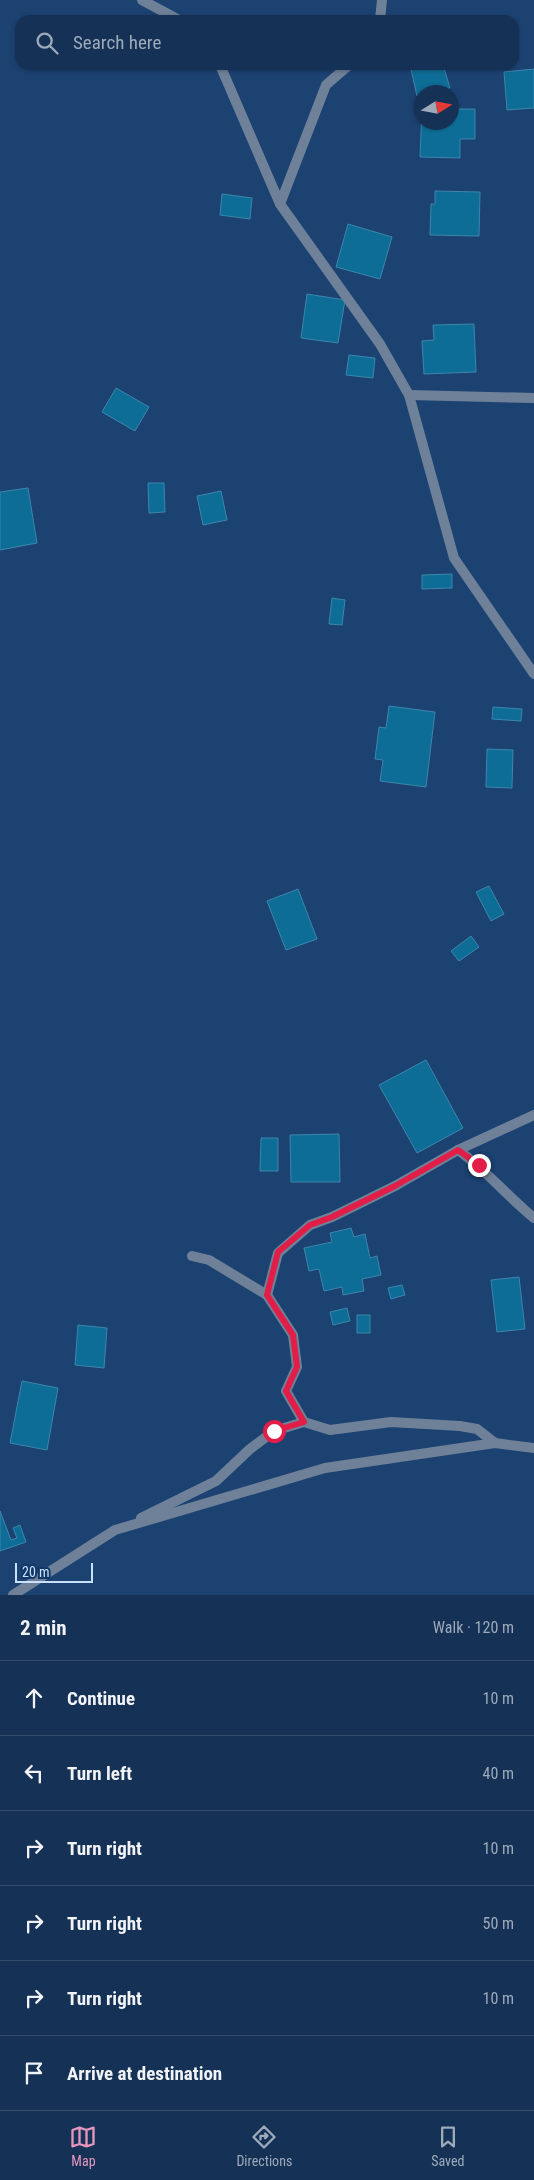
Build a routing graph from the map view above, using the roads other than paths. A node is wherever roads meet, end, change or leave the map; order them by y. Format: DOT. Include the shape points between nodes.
graph roads {
  1 [pos="142,0"];
  2 [pos="382,0"];
  3 [pos="170,15"];
  4 [pos="380,15"];
  5 [pos="222,70"];
  6 [pos="343,70"];
  7 [pos="280,204"];
  8 [pos="409,395"];
  9 [pos="534,398"];
  10 [pos="534,674"];
  11 [pos="534,1115"];
  12 [pos="458,1150"];
  13 [pos="534,1218"];
  14 [pos="192,1256"];
  15 [pos="267,1295"];
  16 [pos="304,1422"];
  17 [pos="495,1443"];
  18 [pos="534,1448"];
  19 [pos="115,1530"];
  20 [pos="13,1595"];
  1 -- 3 [label="street"];
  2 -- 4 [label="street"];
  5 -- 7 [label="street"];
  6 -- 7 [label="street" via="326,85"];
  7 -- 8 [label="street" via="380,344"];
  8 -- 9 [label="street"];
  8 -- 10 [label="street" via="454,558"];
  11 -- 12 [label="street"];
  12 -- 13 [label="street" via="479,1165"];
  12 -- 15 [label="street" via="395,1186 310,1225 278,1252"];
  14 -- 15 [label="street" via="209,1260"];
  15 -- 16 [label="street" via="293,1335 297,1367 286,1391"];
  16 -- 17 [label="street" via="330,1430 390,1422 460,1426 477,1430"];
  16 -- 19 [label="street" via="274,1431 216,1481"];
  17 -- 18 [label="street"];
  17 -- 19 [label="street" via="325,1468"];
  19 -- 20 [label="street"];
}
